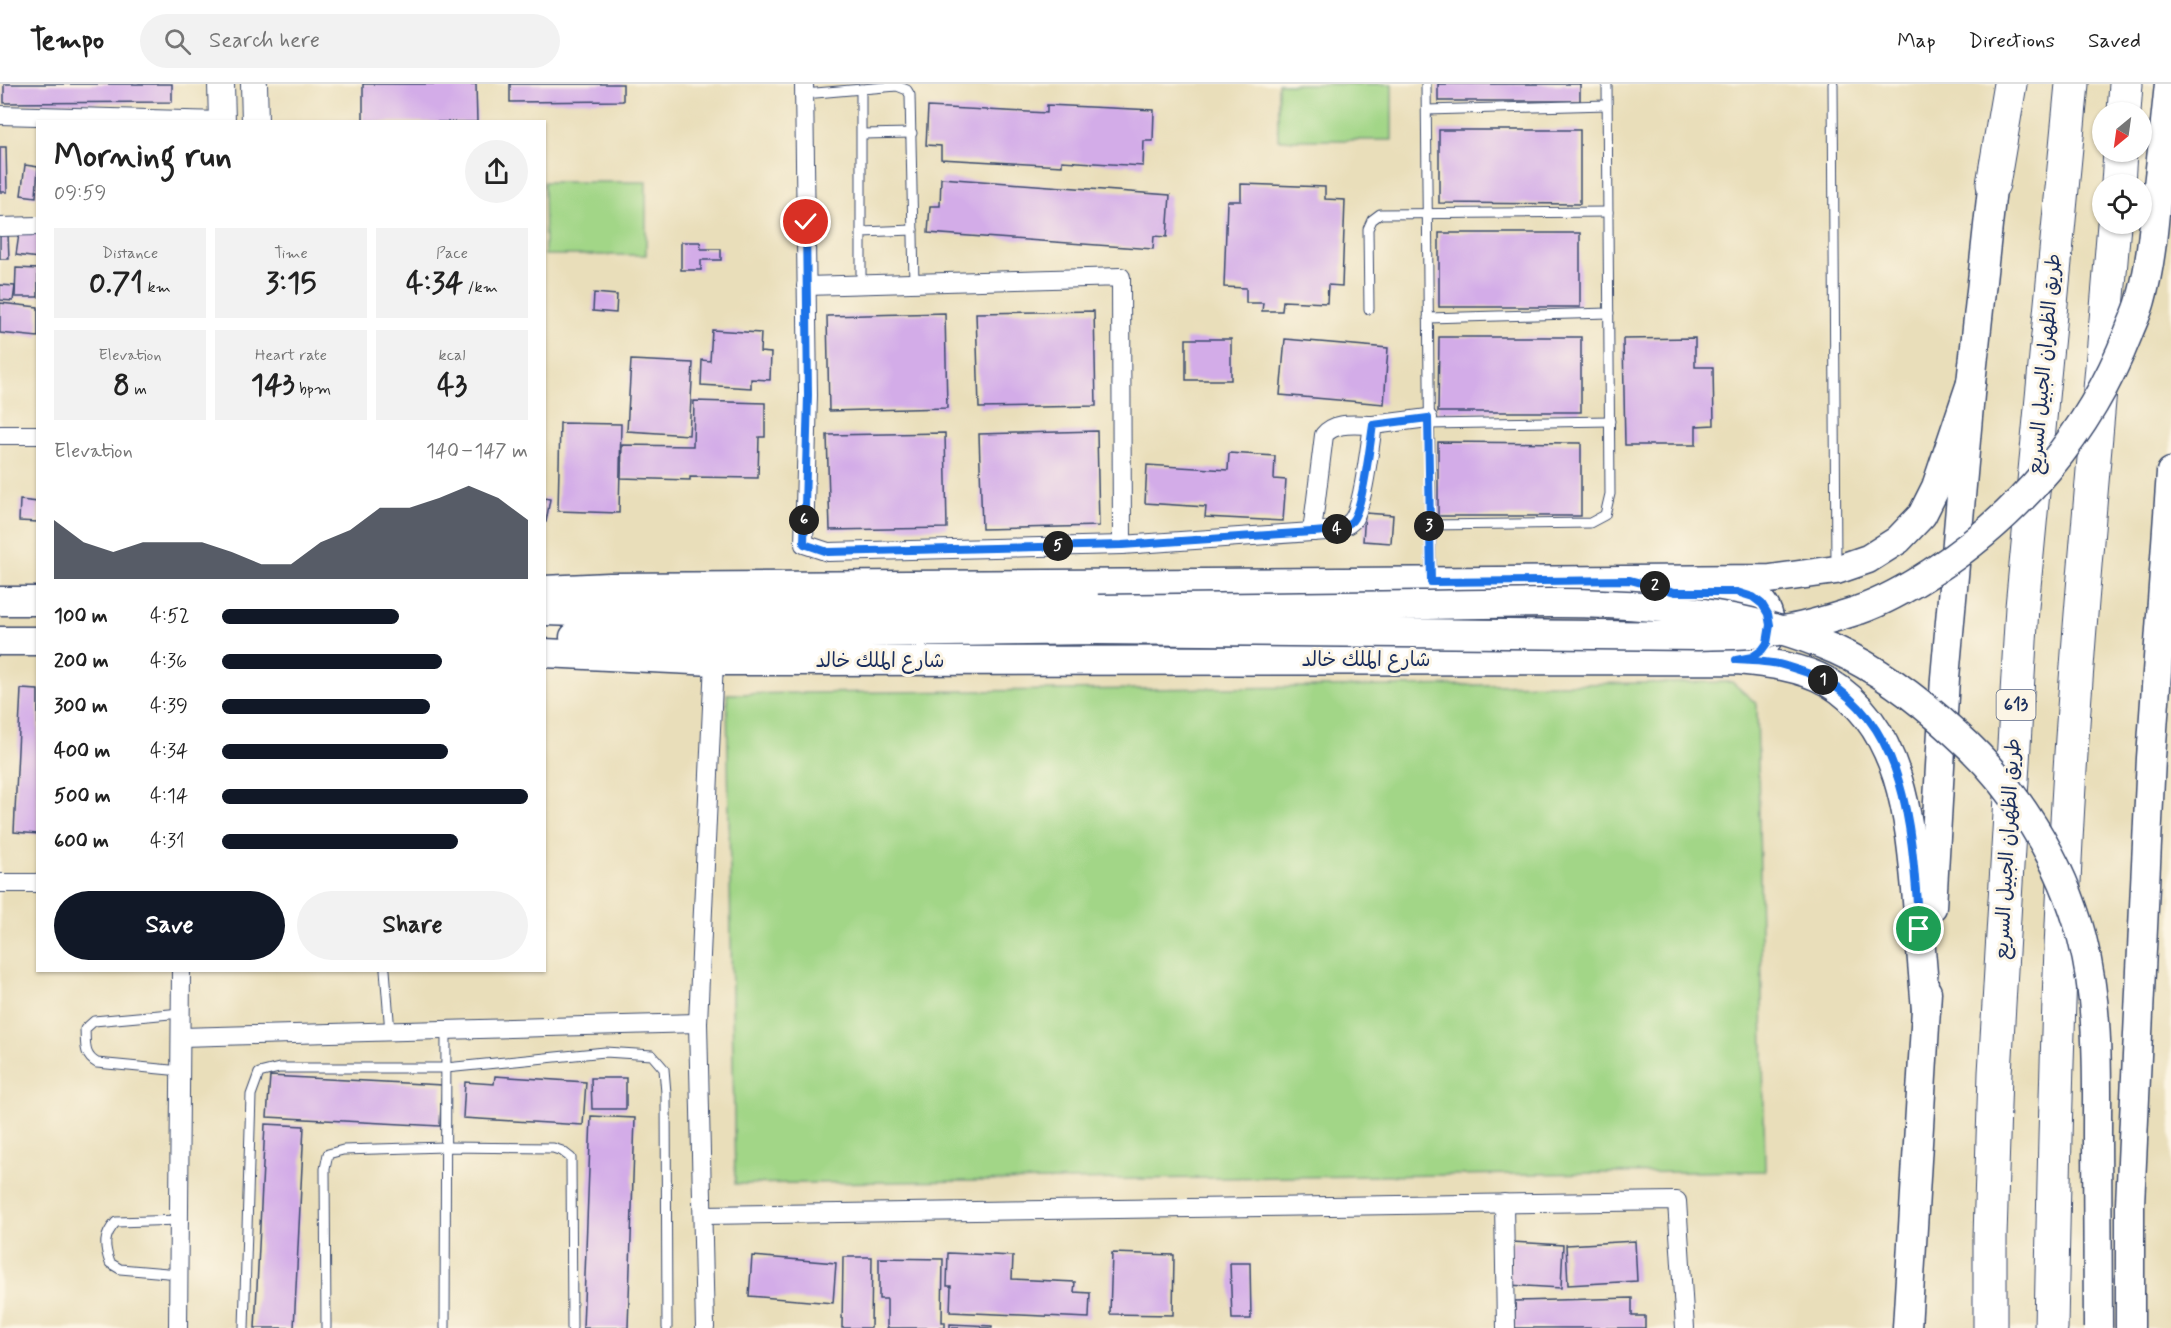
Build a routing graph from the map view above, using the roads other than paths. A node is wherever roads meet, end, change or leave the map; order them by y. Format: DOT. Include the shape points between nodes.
graph roads {
  1 [pos="221,84"];
  2 [pos="254,84"];
  3 [pos="1426,84"];
  4 [pos="1607,84"];
  5 [pos="1833,84"];
  6 [pos="2001,84"];
  7 [pos="2010,84"];
  8 [pos="2072,84"];
  9 [pos="2126,84"];
  10 [pos="2169,84"];
  11 [pos="804,89"];
  12 [pos="861,89"];
  13 [pos="2125,102"];
  14 [pos="1607,105"];
  15 [pos="1426,110"];
  16 [pos="0,115"];
  17 [pos="92,120"];
  18 [pos="222,120"];
  19 [pos="255,120"];
  20 [pos="912,133"];
  21 [pos="862,134"];
  22 [pos="1993,184"];
  23 [pos="1608,212"];
  24 [pos="1427,214"];
  25 [pos="36,226"];
  26 [pos="0,227"];
  27 [pos="913,230"];
  28 [pos="861,232"];
  29 [pos="2113,234"];
  30 [pos="914,283"];
  31 [pos="861,285"];
  32 [pos="806,286"];
  33 [pos="1369,309"];
  34 [pos="1609,313"];
  35 [pos="1428,318"];
  36 [pos="1971,382"];
  37 [pos="1428,421"];
  38 [pos="1610,421"];
  39 [pos="1373,425"];
  40 [pos="0,435"];
  41 [pos="36,435"];
  42 [pos="2171,472"];
  43 [pos="1429,525"];
  44 [pos="1312,532"];
  45 [pos="1122,545"];
  46 [pos="1836,570"];
  47 [pos="1630,580"];
  48 [pos="1431,582"];
  49 [pos="546,590"];
  50 [pos="0,601"];
  51 [pos="36,601"];
  52 [pos="546,611"];
  53 [pos="1097,620"];
  54 [pos="546,637"];
  55 [pos="0,641"];
  56 [pos="36,641"];
  57 [pos="546,653"];
  58 [pos="1736,660"];
  59 [pos="714,661"];
  60 [pos="2161,758"];
  61 [pos="0,883"];
  62 [pos="36,883"];
  63 [pos="181,972"];
  64 [pos="385,972"];
  65 [pos="1926,1010"];
  66 [pos="181,1013"];
  67 [pos="698,1023"];
  68 [pos="446,1030"];
  69 [pos="390,1032"];
  70 [pos="182,1037"];
  71 [pos="446,1068"];
  72 [pos="181,1071"];
  73 [pos="445,1147"];
  74 [pos="1504,1203"];
  75 [pos="703,1215"];
  76 [pos="180,1220"];
  77 [pos="179,1274"];
  78 [pos="178,1328"];
  79 [pos="244,1328"];
  80 [pos="327,1328"];
  81 [pos="445,1328"];
  82 [pos="572,1328"];
  83 [pos="667,1328"];
  84 [pos="705,1328"];
  85 [pos="1506,1328"];
  86 [pos="1685,1328"];
  87 [pos="1907,1328"];
  88 [pos="1990,1328"];
  89 [pos="2051,1328"];
  90 [pos="2098,1328"];
  91 [pos="2130,1328"];
  1 -- 18 [label="street"];
  2 -- 19 [label="street"];
  3 -- 15 [label="lane"];
  4 -- 14 [label="lane"];
  5 -- 46 [label="lane"];
  6 -- 22 [label="main road"];
  7 -- 22 [label="highway"];
  8 -- 88 [label="highway, طريق الظهران الجبيل السريع / 613" via="2022,607 1995,1073"];
  9 -- 13 [label="highway"];
  10 -- 53 [label="main road, bridge" via="2151,251 2141,301 2118,361 2063,452 2029,493 1987,532 1906,588 1861,609 1788,630 1743,634 1687,636"];
  11 -- 12 [label="lane"];
  11 -- 32 [label="street"];
  12 -- 20 [label="lane" via="897,86 907,90"];
  12 -- 21 [label="lane"];
  14 -- 15 [label="lane"];
  14 -- 23 [label="lane"];
  15 -- 24 [label="lane"];
  16 -- 17 [label="street"];
  20 -- 21 [label="lane"];
  20 -- 27 [label="lane"];
  21 -- 28 [label="lane"];
  22 -- 36 [label="main road"];
  23 -- 24 [label="lane"];
  23 -- 34 [label="lane"];
  24 -- 33 [label="lane" via="1380,214 1372,220 1368,229"];
  24 -- 35 [label="lane"];
  25 -- 26 [label="street"];
  27 -- 28 [label="lane"];
  27 -- 30 [label="lane"];
  28 -- 31 [label="lane"];
  29 -- 89 [label="highway" via="2085,546 2065,860"];
  30 -- 31 [label="street"];
  30 -- 45 [label="street" via="1121,277"];
  31 -- 32 [label="street"];
  32 -- 45 [label="street" via="804,544 828,552"];
  34 -- 35 [label="lane"];
  34 -- 38 [label="lane"];
  35 -- 37 [label="lane"];
  36 -- 46 [label="main road" via="1922,515 1898,540 1868,559"];
  36 -- 65 [label="main road" via="1945,678"];
  37 -- 38 [label="lane"];
  37 -- 39 [label="street"];
  37 -- 43 [label="lane"];
  38 -- 43 [label="lane" via="1610,494 1605,515 1590,523"];
  39 -- 44 [label="street" via="1352,521 1340,528"];
  39 -- 44 [label="street" via="1336,426 1324,435"];
  40 -- 41 [label="street"];
  42 -- 60 [label="main road"];
  43 -- 48 [label="lane"];
  44 -- 45 [label="street"];
  46 -- 47 [label="main road" via="1770,579"];
  47 -- 48 [label="main road"];
  47 -- 58 [label="main road" via="1675,592 1737,592 1753,597 1768,614 1767,643 1752,657"];
  48 -- 49 [label="main road"];
  50 -- 51 [label="main road"];
  52 -- 53 [label="main road"];
  53 -- 54 [label="main road"];
  53 -- 90 [label="main road, bridge" via="1584,603 1670,610 1760,624 1802,637 1838,651 1922,703 1990,766 2025,814 2069,898 2082,939 2095,1013 2098,1058"];
  55 -- 56 [label="main road"];
  57 -- 59 [label="main road, شارع الملك خالد"];
  58 -- 59 [label="main road, شارع الملك خالد"];
  58 -- 65 [label="main road, شارع الملك خالد" via="1783,665 1828,682 1860,708 1880,737 1908,812"];
  59 -- 67 [label="street"];
  60 -- 91 [label="main road" via="2130,1204"];
  61 -- 62 [label="street"];
  63 -- 66 [label="street"];
  64 -- 69 [label="lane"];
  65 -- 87 [label="main road"];
  66 -- 70 [label="street"];
  66 -- 72 [label="lane" via="94,1021 85,1029 86,1053 97,1063"];
  67 -- 68 [label="street"];
  67 -- 75 [label="street"];
  68 -- 69 [label="street"];
  68 -- 71 [label="lane"];
  69 -- 70 [label="street"];
  70 -- 72 [label="street"];
  71 -- 73 [label="lane"];
  71 -- 79 [label="lane" via="279,1068 259,1073 251,1095"];
  71 -- 83 [label="lane" via="605,1052 652,1054 664,1069 666,1093"];
  72 -- 76 [label="street"];
  73 -- 80 [label="lane" via="343,1150 328,1154 324,1169"];
  73 -- 81 [label="lane"];
  73 -- 82 [label="lane" via="553,1148 571,1158"];
  74 -- 75 [label="street"];
  74 -- 85 [label="street"];
  74 -- 86 [label="street" via="1677,1201"];
  75 -- 84 [label="street"];
  76 -- 77 [label="street"];
  76 -- 77 [label="lane" via="116,1222 107,1231 104,1246 110,1263 120,1269"];
  77 -- 78 [label="street"];
}
